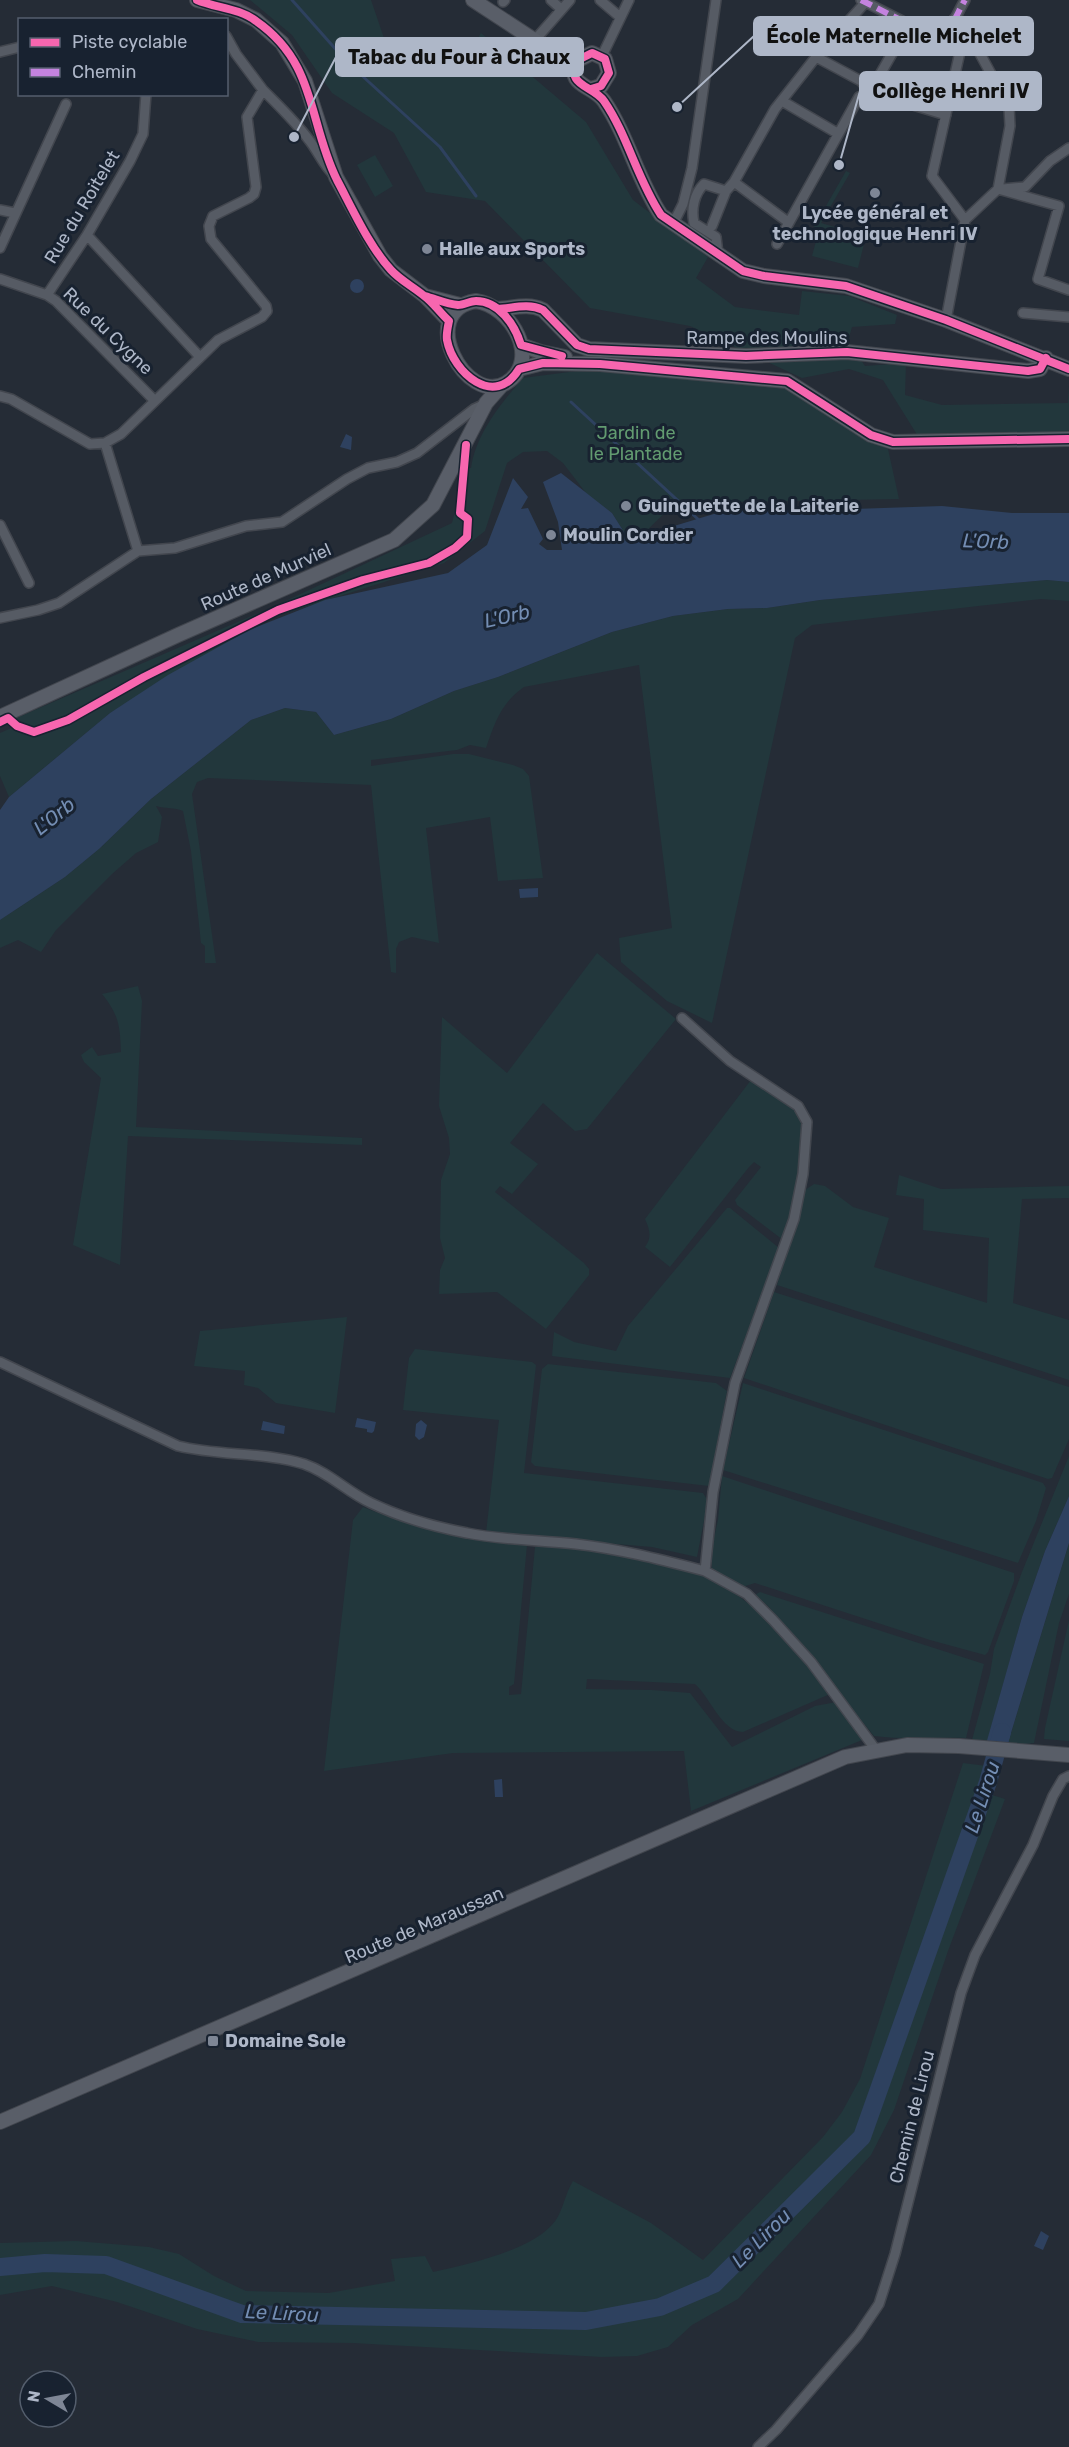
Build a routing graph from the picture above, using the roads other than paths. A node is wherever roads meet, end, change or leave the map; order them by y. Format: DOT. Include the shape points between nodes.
graph roads {
  1 [pos="196,0"];
  2 [pos="473,0"];
  3 [pos="551,0"];
  4 [pos="570,0"];
  5 [pos="600,0"];
  6 [pos="629,0"];
  7 [pos="716,0"];
  8 [pos="965,0"];
  9 [pos="863,2"];
  10 [pos="561,9"];
  11 [pos="223,13"];
  12 [pos="620,17"];
  13 [pos="954,19"];
  14 [pos="909,24"];
  15 [pos="228,40"];
  16 [pos="534,41"];
  17 [pos="962,44"];
  18 [pos="18,48"];
  19 [pos="0,52"];
  20 [pos="602,56"];
  21 [pos="816,57"];
  22 [pos="576,65"];
  23 [pos="263,90"];
  24 [pos="599,91"];
  25 [pos="870,92"];
  26 [pos="146,96"];
  27 [pos="782,101"];
  28 [pos="66,104"];
  29 [pos="946,116"];
  30 [pos="837,133"];
  31 [pos="1069,148"];
  32 [pos="336,177"];
  33 [pos="734,182"];
  34 [pos="998,189"];
  35 [pos="726,191"];
  36 [pos="0,210"];
  37 [pos="15,213"];
  38 [pos="965,220"];
  39 [pos="789,222"];
  40 [pos="673,224"];
  41 [pos="712,226"];
  42 [pos="87,235"];
  43 [pos="777,244"];
  44 [pos="0,248"];
  45 [pos="718,254"];
  46 [pos="0,279"];
  47 [pos="1069,290"];
  48 [pos="47,295"];
  49 [pos="425,297"];
  50 [pos="460,305"];
  51 [pos="498,309"];
  52 [pos="543,310"];
  53 [pos="1023,313"];
  54 [pos="1069,317"];
  55 [pos="946,320"];
  56 [pos="449,321"];
  57 [pos="514,329"];
  58 [pos="520,345"];
  59 [pos="200,357"];
  60 [pos="1046,358"];
  61 [pos="600,364"];
  62 [pos="519,369"];
  63 [pos="1069,369"];
  64 [pos="495,387"];
  65 [pos="0,396"];
  66 [pos="155,401"];
  67 [pos="486,403"];
  68 [pos="1069,439"];
  69 [pos="105,443"];
  70 [pos="0,525"];
  71 [pos="138,551"];
  72 [pos="29,583"];
  73 [pos="0,618"];
  74 [pos="0,717"];
  75 [pos="682,1018"];
  76 [pos="0,1362"];
  77 [pos="705,1571"];
  78 [pos="869,1752"];
  79 [pos="1069,1755"];
  80 [pos="1069,1776"];
  81 [pos="643,1847"];
  82 [pos="0,2122"];
  83 [pos="0,2132"];
  84 [pos="758,2447"];
  1 -- 11 [label="main road"];
  2 -- 16 [label="main road"];
  3 -- 10 [label="street"];
  4 -- 10 [label="street"];
  5 -- 12 [label="street"];
  6 -- 12 [label="street"];
  7 -- 40 [label="street" via="692,168 683,204"];
  8 -- 13 [label="street"];
  9 -- 14 [label="street"];
  9 -- 21 [label="street"];
  10 -- 16 [label="street"];
  11 -- 32 [label="main road" via="256,20 282,43 305,81"];
  12 -- 20 [label="street"];
  13 -- 14 [label="street" via="945,33 939,35 930,35"];
  13 -- 17 [label="street"];
  14 -- 25 [label="street"];
  15 -- 23 [label="street"];
  16 -- 22 [label="main road"];
  17 -- 29 [label="street"];
  17 -- 34 [label="street" via="978,50 1009,107 1010,126"];
  18 -- 19 [label="street"];
  20 -- 22 [label="main road" via="586,54"];
  20 -- 24 [label="main road" via="609,73"];
  21 -- 25 [label="street" via="861,81"];
  21 -- 27 [label="street"];
  22 -- 24 [label="main road" via="577,81"];
  23 -- 32 [label="street" via="294,120"];
  23 -- 59 [label="street" via="248,117 254,194 213,216 208,226 212,239 267,310 262,317 218,340"];
  24 -- 40 [label="main road" via="652,201"];
  25 -- 29 [label="street"];
  25 -- 30 [label="street" via="859,97"];
  26 -- 42 [label="street, Rue du Roitelet" via="143,134"];
  27 -- 30 [label="street"];
  27 -- 33 [label="street"];
  28 -- 37 [label="street"];
  29 -- 38 [label="street" via="932,176"];
  30 -- 39 [label="street"];
  31 -- 34 [label="street" via="1025,187"];
  32 -- 49 [label="main road" via="380,256"];
  33 -- 35 [label="street"];
  33 -- 39 [label="street"];
  34 -- 38 [label="street"];
  34 -- 47 [label="street" via="1059,206 1038,279"];
  35 -- 41 [label="street"];
  35 -- 45 [label="street" via="704,184 697,191 692,213 694,223 716,237"];
  36 -- 37 [label="street"];
  37 -- 44 [label="street"];
  38 -- 55 [label="street"];
  39 -- 43 [label="street"];
  40 -- 45 [label="main road"];
  42 -- 48 [label="street, Rue du Roitelet"];
  42 -- 59 [label="street"];
  45 -- 55 [label="main road" via="743,271 846,286"];
  46 -- 48 [label="street, Rue du Cygne"];
  48 -- 66 [label="street, Rue du Cygne"];
  49 -- 50 [label="main road"];
  49 -- 56 [label="main road"];
  50 -- 51 [label="main road" via="476,301"];
  50 -- 56 [label="main road"];
  51 -- 52 [label="main road" via="523,305"];
  51 -- 57 [label="main road"];
  52 -- 57 [label="main road" via="525,312"];
  52 -- 60 [label="main road, Rampe des Moulins" via="577,345 589,349 746,356 847,352 1028,371 1040,369"];
  53 -- 54 [label="street"];
  55 -- 60 [label="main road"];
  56 -- 64 [label="main road" via="447,339 454,357 474,381"];
  57 -- 58 [label="main road"];
  58 -- 61 [label="main road"];
  58 -- 62 [label="main road"];
  59 -- 66 [label="street"];
  60 -- 63 [label="main road"];
  61 -- 62 [label="main road" via="543,363"];
  61 -- 68 [label="main road" via="787,381 871,435 893,442"];
  62 -- 64 [label="main road" via="514,378"];
  64 -- 67 [label="main road, Route de Murviel"];
  65 -- 69 [label="street" via="90,444"];
  66 -- 69 [label="street" via="121,434"];
  67 -- 71 [label="street" via="417,453 346,478 282,522 246,526 175,548"];
  67 -- 74 [label="main road, Route de Murviel" via="433,506 394,540"];
  69 -- 71 [label="street"];
  70 -- 72 [label="street"];
  71 -- 73 [label="street" via="59,603"];
  75 -- 77 [label="street" via="730,1061 798,1106 807,1122 794,1219 735,1383 713,1492"];
  76 -- 77 [label="street" via="178,1446 304,1464 372,1504 441,1527 468,1534 633,1552"];
  77 -- 78 [label="street" via="747,1594 773,1620 811,1662"];
  78 -- 79 [label="main road, Route de Maraussan" via="907,1745"];
  78 -- 81 [label="main road, Route de Maraussan"];
  80 -- 84 [label="street, Chemin de Lirou" via="1053,1796 1033,1845 975,1955 961,1993 879,2304 844,2351"];
  81 -- 82 [label="main road, Route de Maraussan"];
  81 -- 83 [label="main road, Route de Maraussan"];
}
